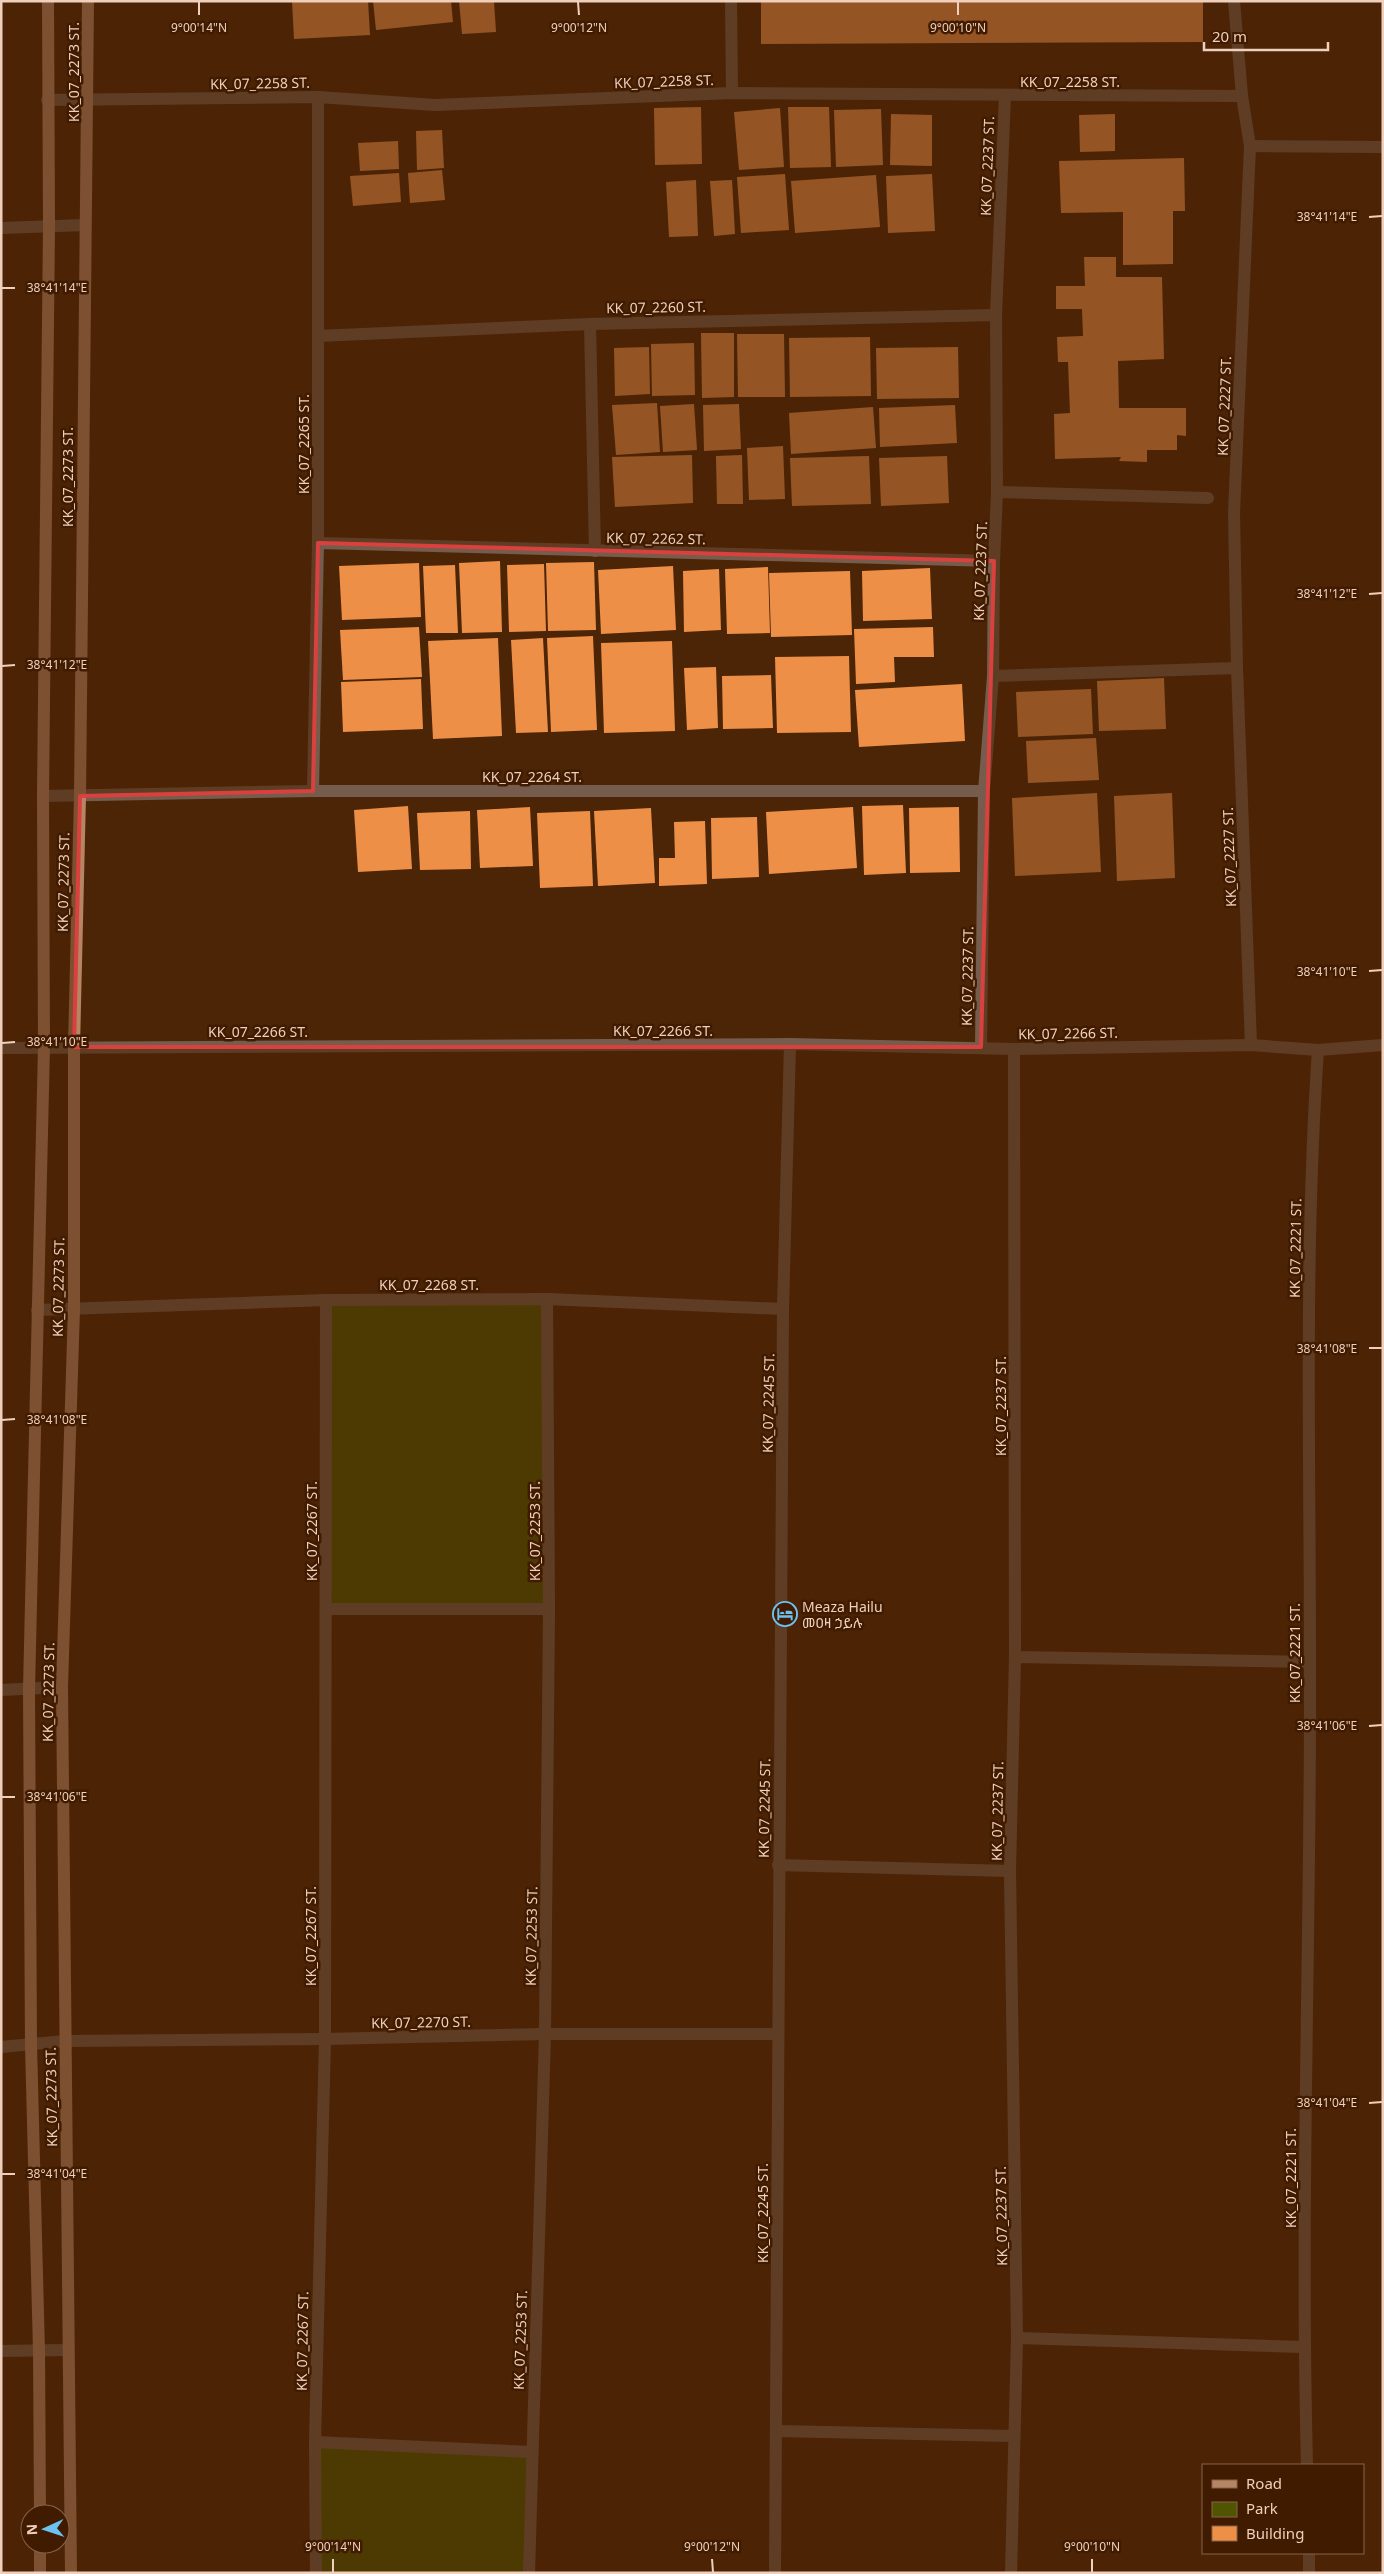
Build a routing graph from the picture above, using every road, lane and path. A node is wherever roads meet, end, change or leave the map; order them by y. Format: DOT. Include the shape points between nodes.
graph roads {
  1 [pos="48,1"];
  2 [pos="88,1"];
  3 [pos="731,1"];
  4 [pos="1234,1"];
  5 [pos="732,93"];
  6 [pos="1005,96"];
  7 [pos="1242,96"];
  8 [pos="318,97"];
  9 [pos="47,100"];
  10 [pos="88,100"];
  11 [pos="1250,146"];
  12 [pos="1383,147"];
  13 [pos="85,225"];
  14 [pos="49,226"];
  15 [pos="1,228"];
  16 [pos="996,315"];
  17 [pos="590,324"];
  18 [pos="318,336"];
  19 [pos="997,492"];
  20 [pos="1208,498"];
  21 [pos="318,543"];
  22 [pos="595,551"];
  23 [pos="994,561"];
  24 [pos="1237,668"];
  25 [pos="993,676"];
  26 [pos="313,791"];
  27 [pos="984,791"];
  28 [pos="43,796"];
  29 [pos="80,796"];
  30 [pos="790,1044"];
  31 [pos="1251,1045"];
  32 [pos="1383,1045"];
  33 [pos="74,1047"];
  34 [pos="981,1047"];
  35 [pos="1,1048"];
  36 [pos="44,1048"];
  37 [pos="1014,1049"];
  38 [pos="1318,1050"];
  39 [pos="546,1299"];
  40 [pos="326,1300"];
  41 [pos="74,1309"];
  42 [pos="783,1309"];
  43 [pos="37,1310"];
  44 [pos="326,1609"];
  45 [pos="549,1609"];
  46 [pos="1016,1657"];
  47 [pos="1310,1662"];
  48 [pos="62,1687"];
  49 [pos="30,1688"];
  50 [pos="1,1690"];
  51 [pos="778,1865"];
  52 [pos="1010,1871"];
  53 [pos="545,2034"];
  54 [pos="777,2034"];
  55 [pos="325,2039"];
  56 [pos="65,2041"];
  57 [pos="31,2045"];
  58 [pos="1,2047"];
  59 [pos="1017,2338"];
  60 [pos="1304,2347"];
  61 [pos="68,2350"];
  62 [pos="1,2351"];
  63 [pos="39,2351"];
  64 [pos="777,2431"];
  65 [pos="1013,2436"];
  66 [pos="315,2442"];
  67 [pos="532,2452"];
  68 [pos="1307,2464"];
  69 [pos="40,2504"];
  70 [pos="40,2554"];
  71 [pos="1309,2554"];
  72 [pos="40,2573"];
  73 [pos="71,2573"];
  74 [pos="316,2573"];
  75 [pos="529,2573"];
  76 [pos="775,2573"];
  77 [pos="1010,2573"];
  78 [pos="1309,2573"];
  1 -- 9 [label="main road, KK_07_2273 ST."];
  2 -- 10 [label="main road, KK_07_2273 ST."];
  3 -- 5 [label="street"];
  4 -- 7 [label="street, KK_07_2227 ST."];
  5 -- 6 [label="street, KK_07_2258 ST."];
  5 -- 8 [label="street, KK_07_2258 ST." via="436,105"];
  6 -- 7 [label="street, KK_07_2258 ST."];
  6 -- 16 [label="street, KK_07_2237 ST."];
  7 -- 11 [label="street, KK_07_2227 ST."];
  8 -- 10 [label="street, KK_07_2258 ST."];
  8 -- 18 [label="street, KK_07_2265 ST."];
  9 -- 10 [label="street, KK_07_2258 ST."];
  9 -- 14 [label="main road, KK_07_2273 ST."];
  10 -- 13 [label="main road, KK_07_2273 ST."];
  11 -- 12 [label="street"];
  11 -- 24 [label="street, KK_07_2227 ST." via="1234,513"];
  13 -- 14 [label="street"];
  13 -- 29 [label="main road, KK_07_2273 ST."];
  14 -- 15 [label="street"];
  14 -- 28 [label="main road, KK_07_2273 ST."];
  16 -- 17 [label="street, KK_07_2260 ST."];
  16 -- 19 [label="street, KK_07_2237 ST."];
  17 -- 18 [label="street, KK_07_2260 ST."];
  17 -- 22 [label="street"];
  18 -- 21 [label="street, KK_07_2265 ST."];
  19 -- 20 [label="street"];
  19 -- 23 [label="street, KK_07_2237 ST."];
  21 -- 22 [label="street, KK_07_2262 ST."];
  21 -- 26 [label="street, KK_07_2265 ST."];
  22 -- 23 [label="street, KK_07_2262 ST."];
  23 -- 25 [label="street, KK_07_2237 ST."];
  24 -- 25 [label="street"];
  24 -- 31 [label="street, KK_07_2227 ST."];
  25 -- 27 [label="street, KK_07_2237 ST."];
  26 -- 27 [label="street, KK_07_2264 ST."];
  26 -- 29 [label="street, KK_07_2264 ST."];
  27 -- 34 [label="street, KK_07_2237 ST."];
  28 -- 29 [label="street, KK_07_2264 ST."];
  28 -- 36 [label="main road, KK_07_2273 ST."];
  29 -- 33 [label="main road, KK_07_2273 ST."];
  30 -- 33 [label="street, KK_07_2266 ST."];
  30 -- 34 [label="street, KK_07_2266 ST."];
  30 -- 42 [label="street, KK_07_2245 ST."];
  31 -- 37 [label="street, KK_07_2266 ST."];
  31 -- 38 [label="street, KK_07_2266 ST."];
  32 -- 38 [label="street, KK_07_2266 ST."];
  33 -- 36 [label="street, KK_07_2266 ST."];
  33 -- 41 [label="main road, KK_07_2273 ST."];
  34 -- 37 [label="street, KK_07_2266 ST."];
  35 -- 36 [label="street, KK_07_2266 ST."];
  36 -- 43 [label="main road, KK_07_2273 ST."];
  37 -- 46 [label="street, KK_07_2237 ST."];
  38 -- 47 [label="street, KK_07_2221 ST." via="1311,1153 1307,1436"];
  39 -- 40 [label="street, KK_07_2268 ST."];
  39 -- 42 [label="street, KK_07_2268 ST."];
  39 -- 45 [label="street, KK_07_2253 ST."];
  40 -- 41 [label="street, KK_07_2268 ST."];
  40 -- 44 [label="street, KK_07_2267 ST."];
  41 -- 43 [label="street, KK_07_2268 ST."];
  41 -- 48 [label="main road, KK_07_2273 ST."];
  42 -- 51 [label="street, KK_07_2245 ST."];
  43 -- 49 [label="main road, KK_07_2273 ST."];
  44 -- 45 [label="street"];
  44 -- 55 [label="street, KK_07_2267 ST."];
  45 -- 53 [label="street, KK_07_2253 ST."];
  46 -- 47 [label="street"];
  46 -- 52 [label="street, KK_07_2237 ST."];
  47 -- 60 [label="street, KK_07_2221 ST."];
  48 -- 49 [label="street"];
  48 -- 56 [label="main road, KK_07_2273 ST."];
  49 -- 50 [label="street"];
  49 -- 57 [label="main road, KK_07_2273 ST."];
  51 -- 52 [label="street"];
  51 -- 54 [label="street, KK_07_2245 ST."];
  52 -- 59 [label="street, KK_07_2237 ST."];
  53 -- 54 [label="street, KK_07_2270 ST."];
  53 -- 55 [label="street, KK_07_2270 ST."];
  53 -- 67 [label="street, KK_07_2253 ST."];
  54 -- 64 [label="street, KK_07_2245 ST."];
  55 -- 56 [label="street, KK_07_2270 ST."];
  55 -- 66 [label="street, KK_07_2267 ST."];
  56 -- 57 [label="street, KK_07_2270 ST."];
  56 -- 61 [label="main road, KK_07_2273 ST."];
  57 -- 58 [label="street, KK_07_2270 ST."];
  57 -- 63 [label="main road, KK_07_2273 ST."];
  59 -- 60 [label="street"];
  59 -- 65 [label="street, KK_07_2237 ST."];
  60 -- 68 [label="street, KK_07_2221 ST."];
  61 -- 63 [label="street"];
  61 -- 73 [label="main road, KK_07_2273 ST."];
  62 -- 63 [label="street"];
  63 -- 69 [label="main road, KK_07_2273 ST."];
  64 -- 65 [label="street"];
  64 -- 76 [label="street, KK_07_2245 ST."];
  65 -- 77 [label="street, KK_07_2237 ST."];
  66 -- 67 [label="street"];
  66 -- 74 [label="street, KK_07_2267 ST."];
  67 -- 75 [label="street, KK_07_2253 ST."];
  70 -- 72 [label="main road"];
  71 -- 78 [label="street"];
}
